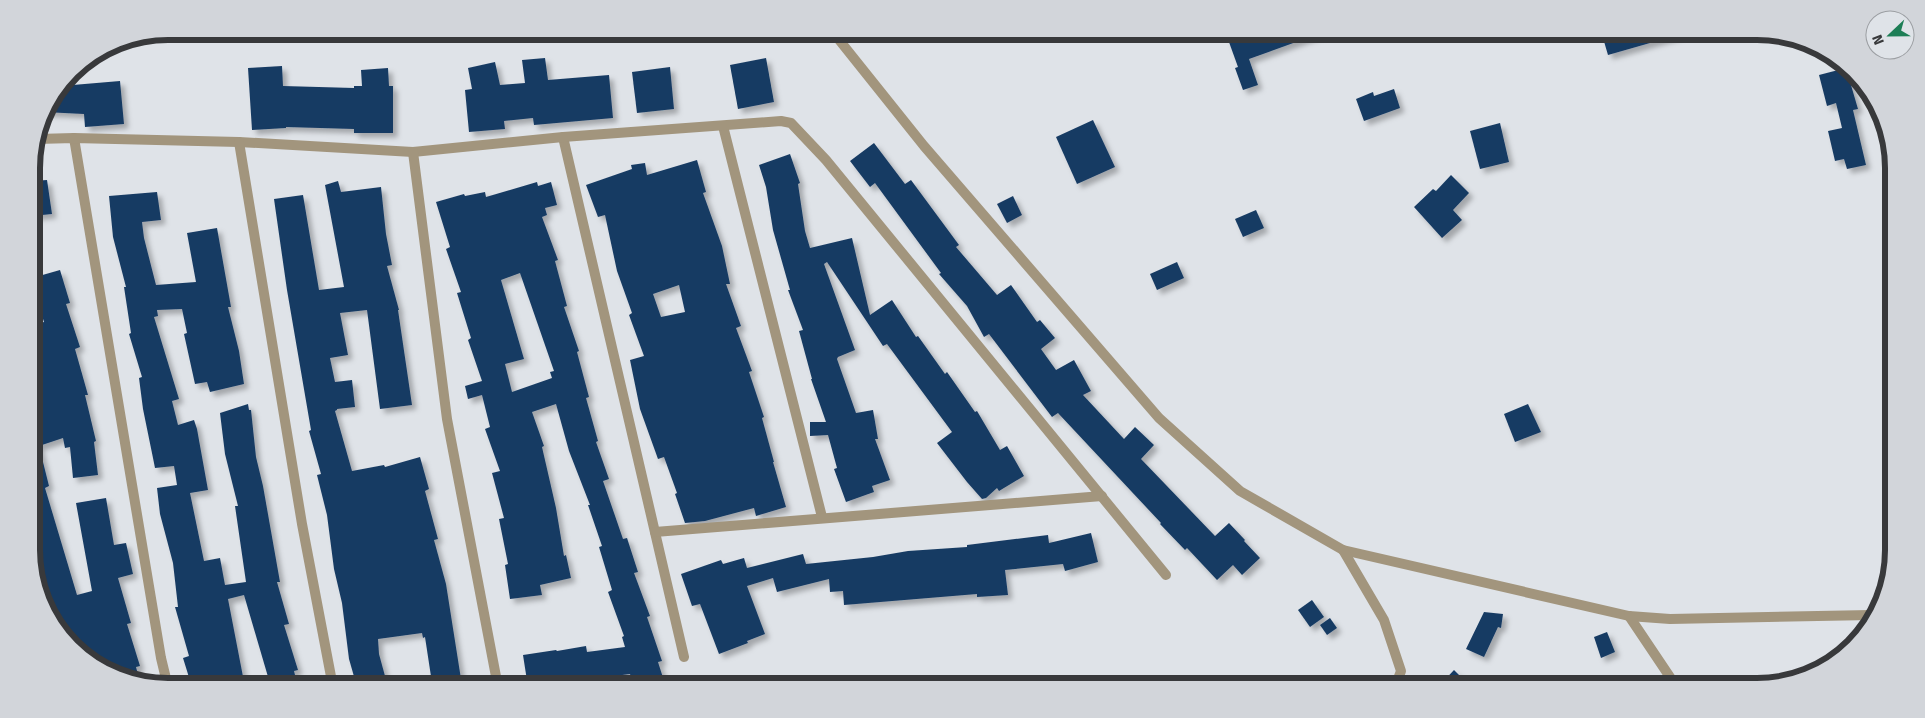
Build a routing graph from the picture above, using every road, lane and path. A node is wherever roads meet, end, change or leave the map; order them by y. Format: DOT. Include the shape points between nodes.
graph roads {
  1 [pos="839,40"];
  2 [pos="723,126"];
  3 [pos="563,137"];
  4 [pos="74,138"];
  5 [pos="43,139"];
  6 [pos="239,142"];
  7 [pos="413,152"];
  8 [pos="1102,496"];
  9 [pos="822,517"];
  10 [pos="655,532"];
  11 [pos="1343,550"];
  12 [pos="1166,575"];
  13 [pos="1867,615"];
  14 [pos="1629,616"];
  15 [pos="684,657"];
  16 [pos="166,678"];
  17 [pos="331,678"];
  18 [pos="496,678"];
  19 [pos="1399,678"];
  20 [pos="1671,678"];
  1 -- 11 [label="street" via="924,146 1159,418 1240,491"];
  2 -- 3 [label="street"];
  2 -- 8 [label="street" via="781,120 800,131"];
  2 -- 9 [label="street"];
  3 -- 7 [label="street"];
  3 -- 10 [label="street"];
  4 -- 5 [label="street"];
  4 -- 6 [label="street"];
  4 -- 16 [label="street"];
  6 -- 7 [label="street"];
  6 -- 17 [label="street" via="302,524"];
  7 -- 18 [label="street" via="447,419"];
  8 -- 9 [label="street"];
  8 -- 12 [label="street"];
  9 -- 10 [label="street"];
  10 -- 15 [label="street"];
  11 -- 14 [label="street"];
  11 -- 19 [label="street" via="1384,620 1401,671"];
  13 -- 14 [label="street" via="1670,619"];
  14 -- 20 [label="street"];
}
